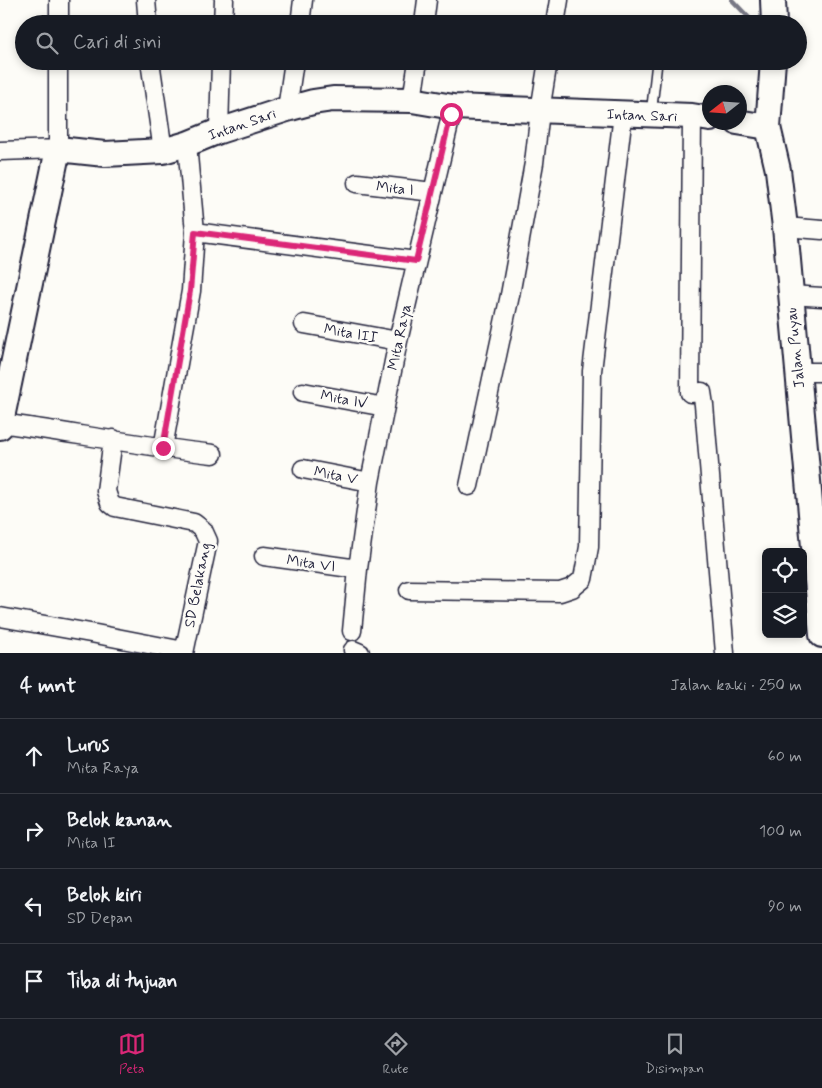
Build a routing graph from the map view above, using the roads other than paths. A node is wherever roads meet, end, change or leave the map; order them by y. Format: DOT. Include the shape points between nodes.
graph roads {
  1 [pos="59,0"];
  2 [pos="146,0"];
  3 [pos="224,0"];
  4 [pos="303,0"];
  5 [pos="428,0"];
  6 [pos="559,0"];
  7 [pos="773,0"];
  8 [pos="59,15"];
  9 [pos="147,15"];
  10 [pos="223,15"];
  11 [pos="301,15"];
  12 [pos="426,15"];
  13 [pos="556,15"];
  14 [pos="774,15"];
  15 [pos="58,70"];
  16 [pos="151,70"];
  17 [pos="221,70"];
  18 [pos="293,70"];
  19 [pos="417,70"];
  20 [pos="547,70"];
  21 [pos="656,70"];
  22 [pos="772,70"];
  23 [pos="412,100"];
  24 [pos="453,107"];
  25 [pos="287,109"];
  26 [pos="540,111"];
  27 [pos="623,114"];
  28 [pos="651,115"];
  29 [pos="701,117"];
  30 [pos="747,124"];
  31 [pos="768,127"];
  32 [pos="219,131"];
  33 [pos="187,144"];
  34 [pos="58,149"];
  35 [pos="0,151"];
  36 [pos="163,151"];
  37 [pos="357,184"];
  38 [pos="434,192"];
  39 [pos="785,227"];
  40 [pos="822,230"];
  41 [pos="195,232"];
  42 [pos="416,261"];
  43 [pos="790,295"];
  44 [pos="822,297"];
  45 [pos="304,324"];
  46 [pos="398,341"];
  47 [pos="798,372"];
  48 [pos="822,372"];
  49 [pos="303,392"];
  50 [pos="384,407"];
  51 [pos="0,425"];
  52 [pos="113,439"];
  53 [pos="163,448"];
  54 [pos="213,454"];
  55 [pos="303,469"];
  56 [pos="370,482"];
  57 [pos="815,484"];
  58 [pos="470,486"];
  59 [pos="264,556"];
  60 [pos="358,569"];
  61 [pos="409,590"];
  62 [pos="0,617"];
  63 [pos="352,631"];
  64 [pos="822,635"];
  65 [pos="184,652"];
  66 [pos="724,653"];
  1 -- 8 [label="street"];
  2 -- 9 [label="street"];
  3 -- 10 [label="street"];
  4 -- 11 [label="street"];
  5 -- 12 [label="street"];
  6 -- 13 [label="street"];
  7 -- 14 [label="street"];
  15 -- 34 [label="street"];
  16 -- 36 [label="street"];
  17 -- 32 [label="street"];
  18 -- 25 [label="street"];
  19 -- 23 [label="street"];
  20 -- 26 [label="street"];
  21 -- 28 [label="lane"];
  22 -- 31 [label="street, Jalan Puyau"];
  23 -- 24 [label="street, Intan Sari"];
  23 -- 25 [label="street, Intan Sari" via="333,99"];
  24 -- 26 [label="street, Intan Sari"];
  24 -- 38 [label="street, Mita Raya"];
  25 -- 32 [label="street, Intan Sari"];
  26 -- 27 [label="street, Intan Sari"];
  26 -- 58 [label="street" via="510,295"];
  27 -- 28 [label="street, Intan Sari"];
  27 -- 61 [label="street" via="592,371 589,548 583,579 560,592"];
  28 -- 29 [label="street, Intan Sari"];
  29 -- 66 [label="street" via="690,393 702,392 704,405"];
  30 -- 31 [label="street"];
  31 -- 39 [label="street, Jalan Puyau" via="778,170"];
  32 -- 33 [label="street, Intan Sari"];
  33 -- 36 [label="street, Intan Sari"];
  33 -- 41 [label="street"];
  34 -- 35 [label="street"];
  34 -- 36 [label="street, Intan Sari" via="105,154"];
  34 -- 51 [label="street"];
  37 -- 38 [label="street, Mita I"];
  38 -- 42 [label="street, Mita Raya"];
  39 -- 40 [label="street"];
  39 -- 43 [label="street, Jalan Puyau"];
  41 -- 42 [label="street"];
  41 -- 53 [label="street" via="189,300"];
  42 -- 46 [label="street, Mita Raya"];
  43 -- 44 [label="street"];
  43 -- 47 [label="street, Jalan Puyau"];
  45 -- 46 [label="street, Mita III"];
  46 -- 50 [label="street, Mita Raya"];
  47 -- 48 [label="street"];
  47 -- 57 [label="street, Jalan Puyau"];
  49 -- 50 [label="street, Mita IV"];
  50 -- 56 [label="street, Mita Raya"];
  51 -- 52 [label="street"];
  52 -- 53 [label="street"];
  52 -- 65 [label="street, SD Belakang" via="106,491 110,503 194,523 203,530 208,541"];
  53 -- 54 [label="street"];
  55 -- 56 [label="street, Mita V"];
  56 -- 60 [label="street, Mita Raya"];
  57 -- 64 [label="street, Jalan Puyau"];
  59 -- 60 [label="street, Mita VI"];
  60 -- 63 [label="street, Mita Raya"];
  62 -- 65 [label="street"];
}
